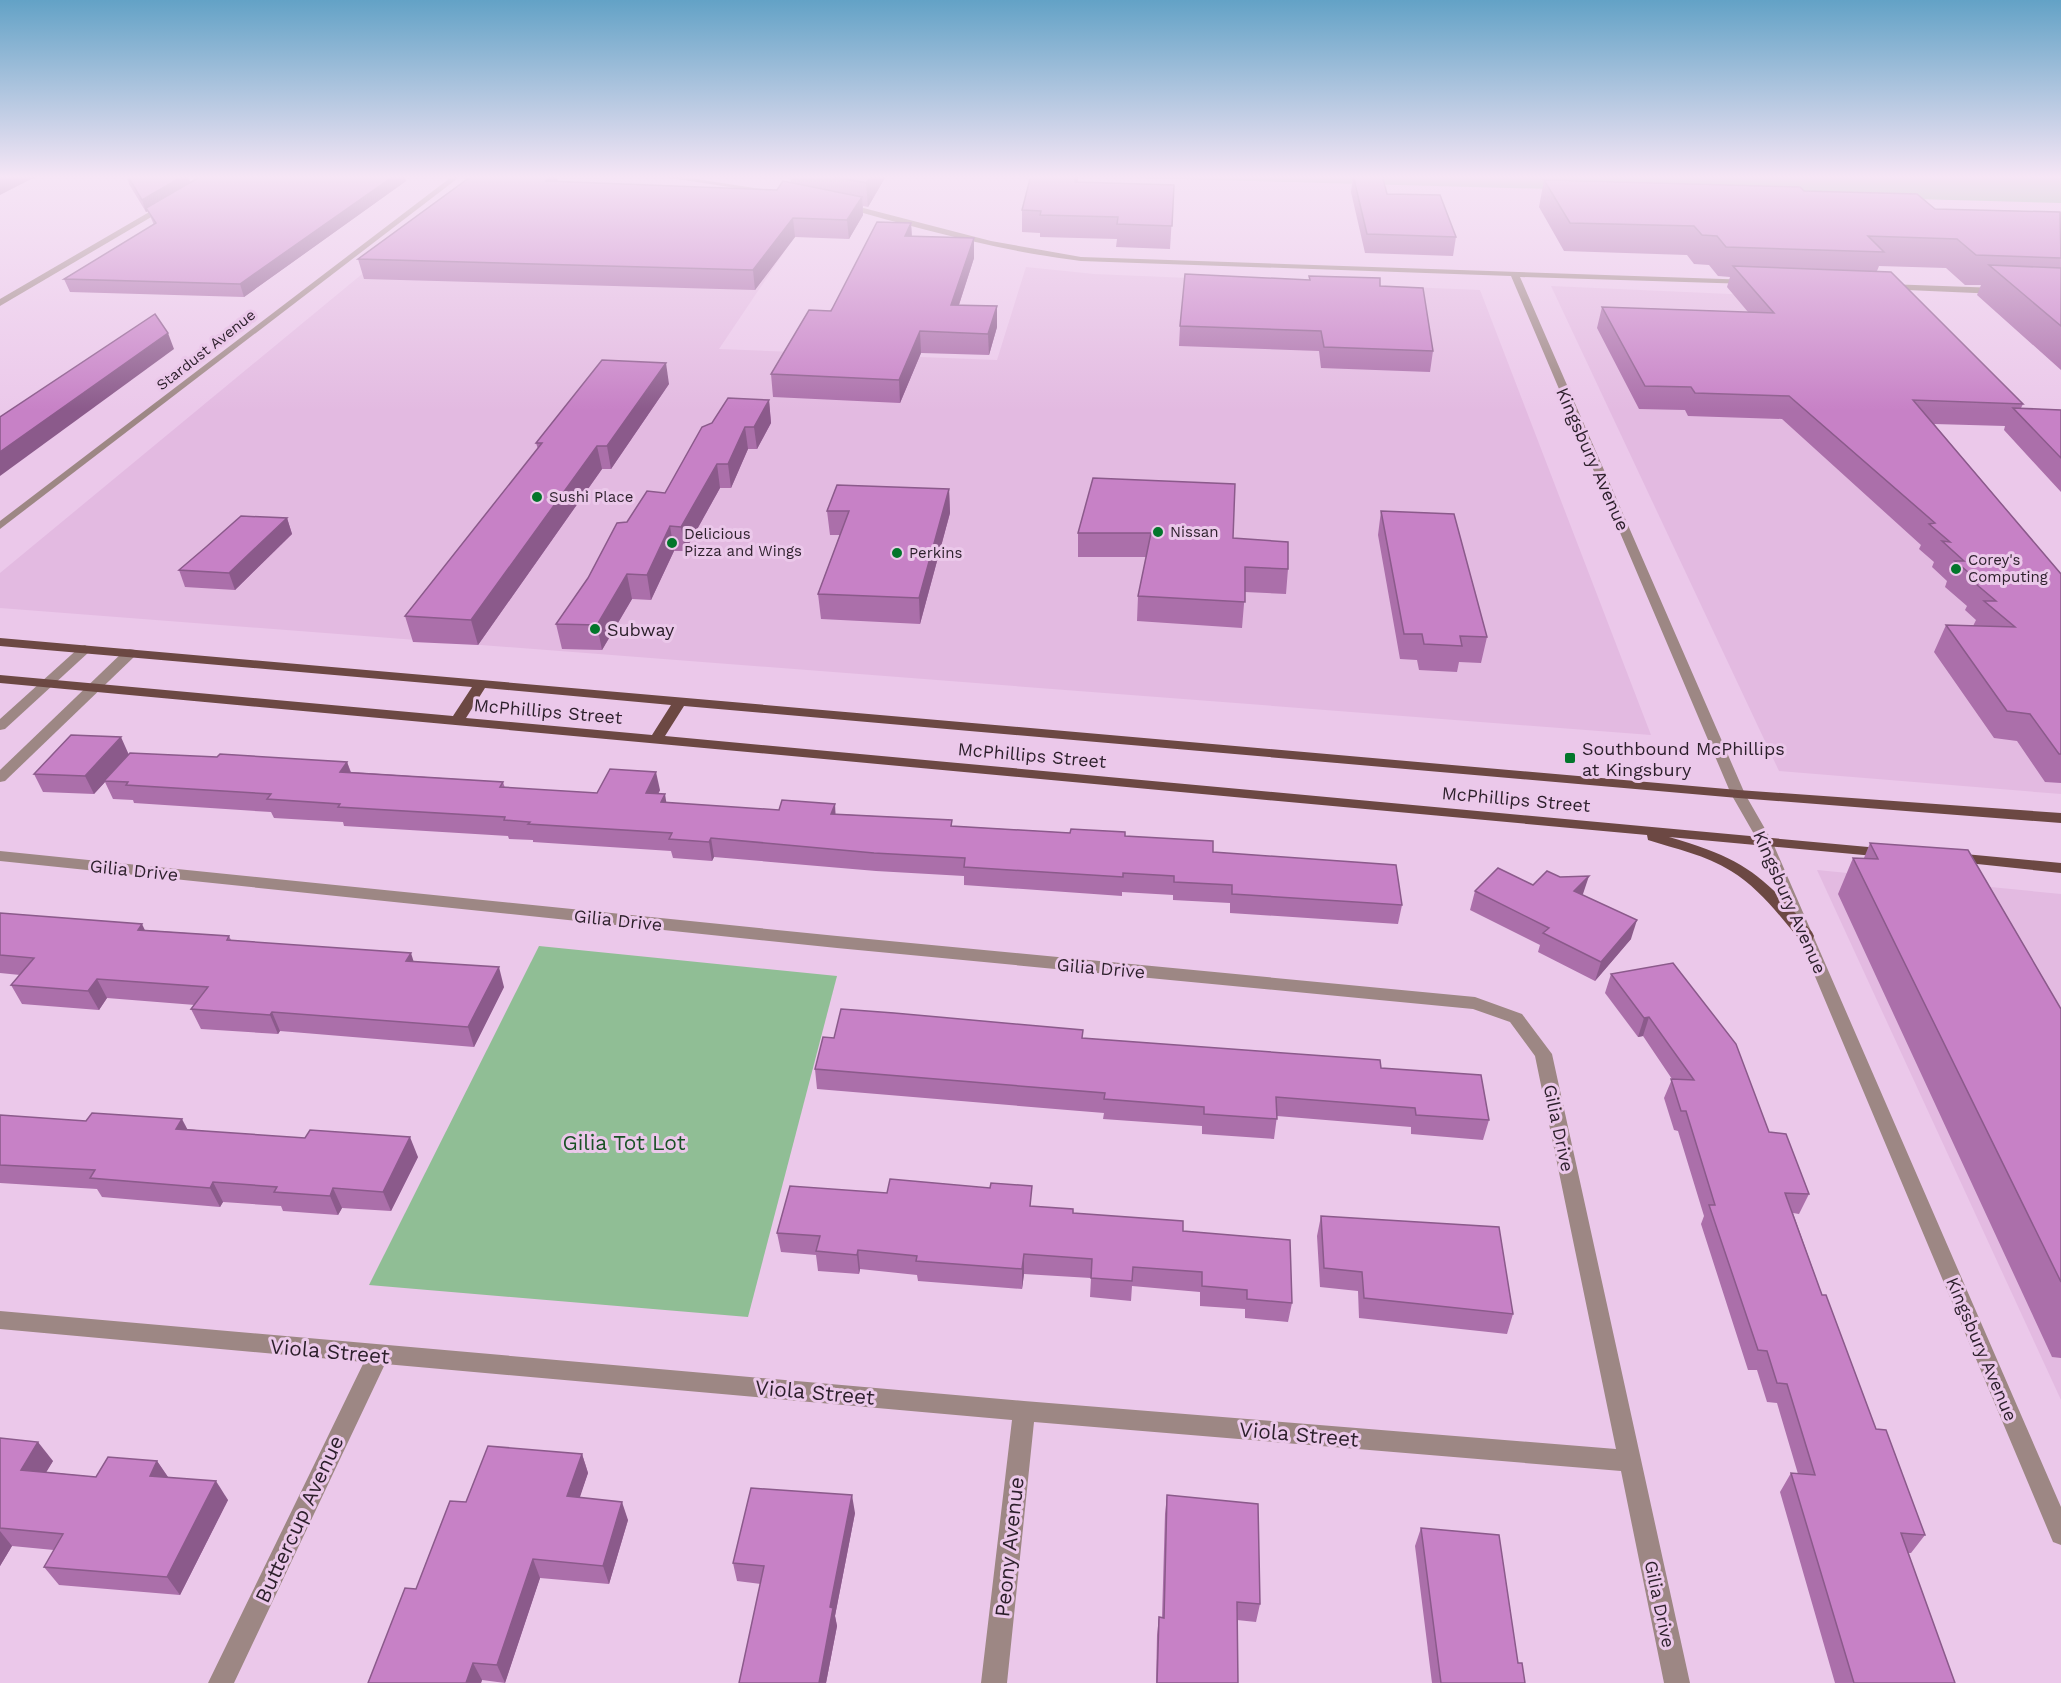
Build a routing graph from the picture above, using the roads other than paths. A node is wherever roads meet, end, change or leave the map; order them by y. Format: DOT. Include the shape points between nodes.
graph roads {
  1 [pos="84,254"];
  2 [pos="356,254"];
  3 [pos="1035,254"];
  4 [pos="1514,273"];
  5 [pos="1757,283"];
  6 [pos="1872,286"];
  7 [pos="2006,291"];
  8 [pos="0,303"];
  9 [pos="0,526"];
  10 [pos="0,642"];
  11 [pos="85,649"];
  12 [pos="130,653"];
  13 [pos="0,679"];
  14 [pos="46,684"];
  15 [pos="481,684"];
  16 [pos="92,688"];
  17 [pos="680,701"];
  18 [pos="456,722"];
  19 [pos="0,726"];
  20 [pos="655,740"];
  21 [pos="0,778"];
  22 [pos="1738,794"];
  23 [pos="2061,818"];
  24 [pos="1627,828"];
  25 [pos="1765,841"];
  26 [pos="1899,853"];
  27 [pos="0,856"];
  28 [pos="1934,856"];
  29 [pos="2061,868"];
  30 [pos="1806,936"];
  31 [pos="0,1320"];
  32 [pos="378,1355"];
  33 [pos="1024,1411"];
  34 [pos="1630,1461"];
  35 [pos="2061,1534"];
  36 [pos="221,1683"];
  37 [pos="994,1683"];
  38 [pos="1677,1683"];
  1 -- 8 [label="street"];
  2 -- 9 [label="street, Stardust Avenue"];
  3 -- 4 [label="street" via="1081,259"];
  4 -- 5 [label="street"];
  4 -- 22 [label="street, Kingsbury Avenue"];
  6 -- 7 [label="street"];
  10 -- 11 [label="main road, McPhillips Street"];
  11 -- 12 [label="main road, McPhillips Street"];
  11 -- 14 [label="street"];
  12 -- 15 [label="main road, McPhillips Street"];
  12 -- 16 [label="street"];
  13 -- 14 [label="main road, McPhillips Street"];
  14 -- 16 [label="main road, McPhillips Street"];
  14 -- 19 [label="street"];
  15 -- 17 [label="main road, McPhillips Street"];
  15 -- 18 [label="main road"];
  16 -- 18 [label="main road, McPhillips Street"];
  16 -- 21 [label="street"];
  17 -- 20 [label="main road"];
  17 -- 22 [label="main road, McPhillips Street"];
  18 -- 20 [label="main road, McPhillips Street"];
  20 -- 24 [label="main road, McPhillips Street"];
  22 -- 23 [label="main road, McPhillips Street"];
  22 -- 25 [label="street, Kingsbury Avenue"];
  24 -- 25 [label="main road, McPhillips Street"];
  24 -- 30 [label="main road" via="1717,858 1747,873 1768,891"];
  25 -- 26 [label="main road, McPhillips Street"];
  25 -- 30 [label="street, Kingsbury Avenue"];
  27 -- 34 [label="street, Gilia Drive" via="1475,1004 1516,1018 1544,1054"];
  28 -- 29 [label="main road"];
  30 -- 35 [label="street, Kingsbury Avenue"];
  31 -- 32 [label="street, Viola Street"];
  32 -- 33 [label="street, Viola Street"];
  32 -- 36 [label="street, Buttercup Avenue"];
  33 -- 34 [label="street, Viola Street"];
  33 -- 37 [label="street, Peony Avenue"];
  34 -- 38 [label="street, Gilia Drive"];
}
